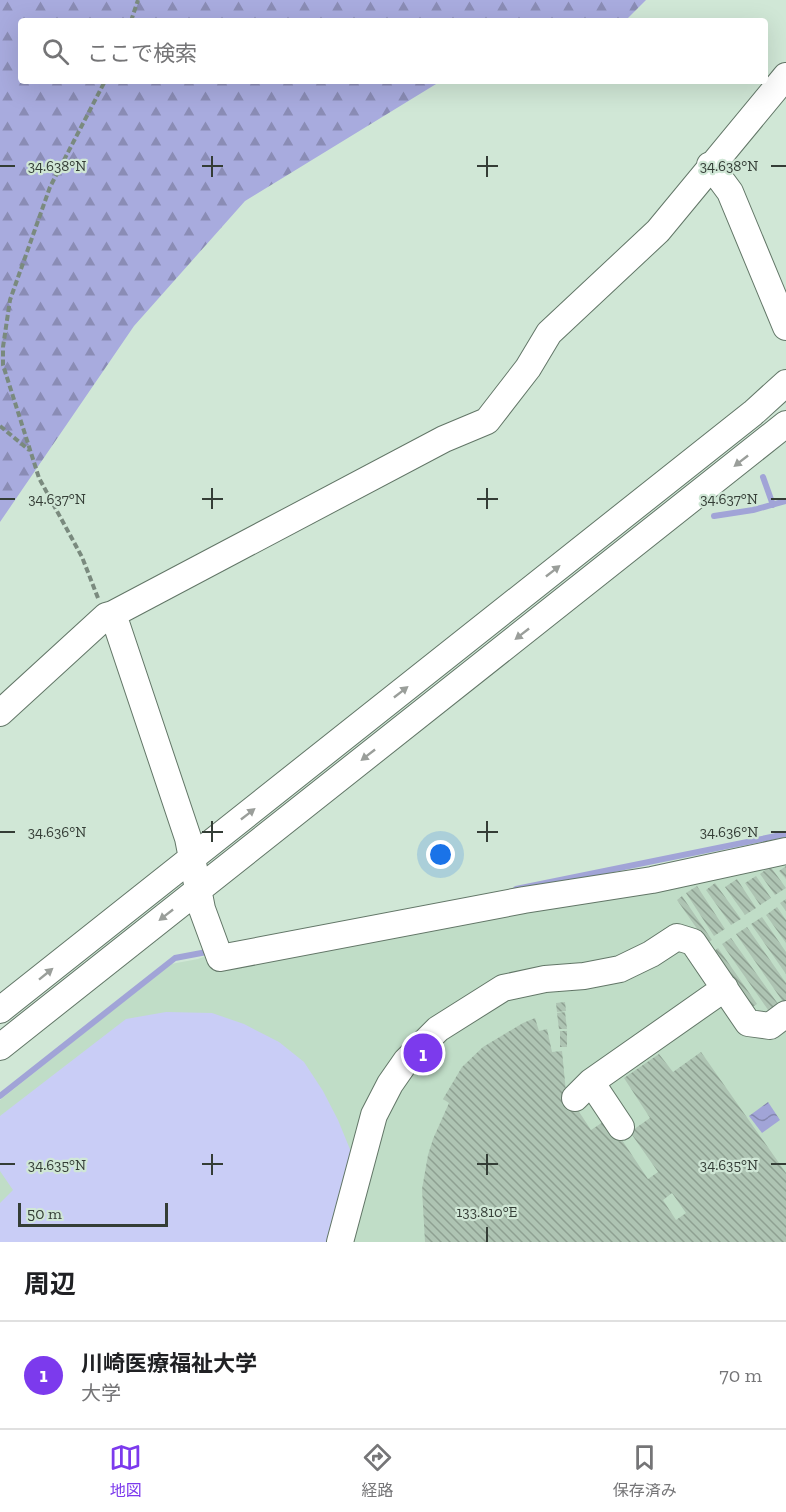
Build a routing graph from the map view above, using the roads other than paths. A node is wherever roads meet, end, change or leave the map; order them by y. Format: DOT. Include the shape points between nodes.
graph roads {
  1 [pos="786,76"];
  2 [pos="710,165"];
  3 [pos="786,327"];
  4 [pos="786,383"];
  5 [pos="786,424"];
  6 [pos="110,615"];
  7 [pos="0,713"];
  8 [pos="786,851"];
  9 [pos="192,858"];
  10 [pos="198,889"];
  11 [pos="725,988"];
  12 [pos="0,1010"];
  13 [pos="786,1014"];
  14 [pos="0,1047"];
  15 [pos="621,1126"];
  16 [pos="340,1242"];
  1 -- 2 [label="street"];
  2 -- 3 [label="street" via="730,192"];
  2 -- 6 [label="street" via="658,231 549,333 528,369 487,421 444,439"];
  9 -- 4 [label="street, one-way"];
  5 -- 10 [label="street, one-way"];
  6 -- 7 [label="street"];
  6 -- 9 [label="street"];
  8 -- 10 [label="street" via="652,880 524,900 220,958"];
  9 -- 10 [label="street"];
  12 -- 9 [label="street, one-way"];
  10 -- 14 [label="street, one-way"];
  11 -- 13 [label="street" via="748,1023 770,1026"];
  11 -- 15 [label="street" via="583,1090"];
  11 -- 16 [label="street" via="693,942 677,937 620,969 503,988 438,1029 406,1061 374,1115"];
}
